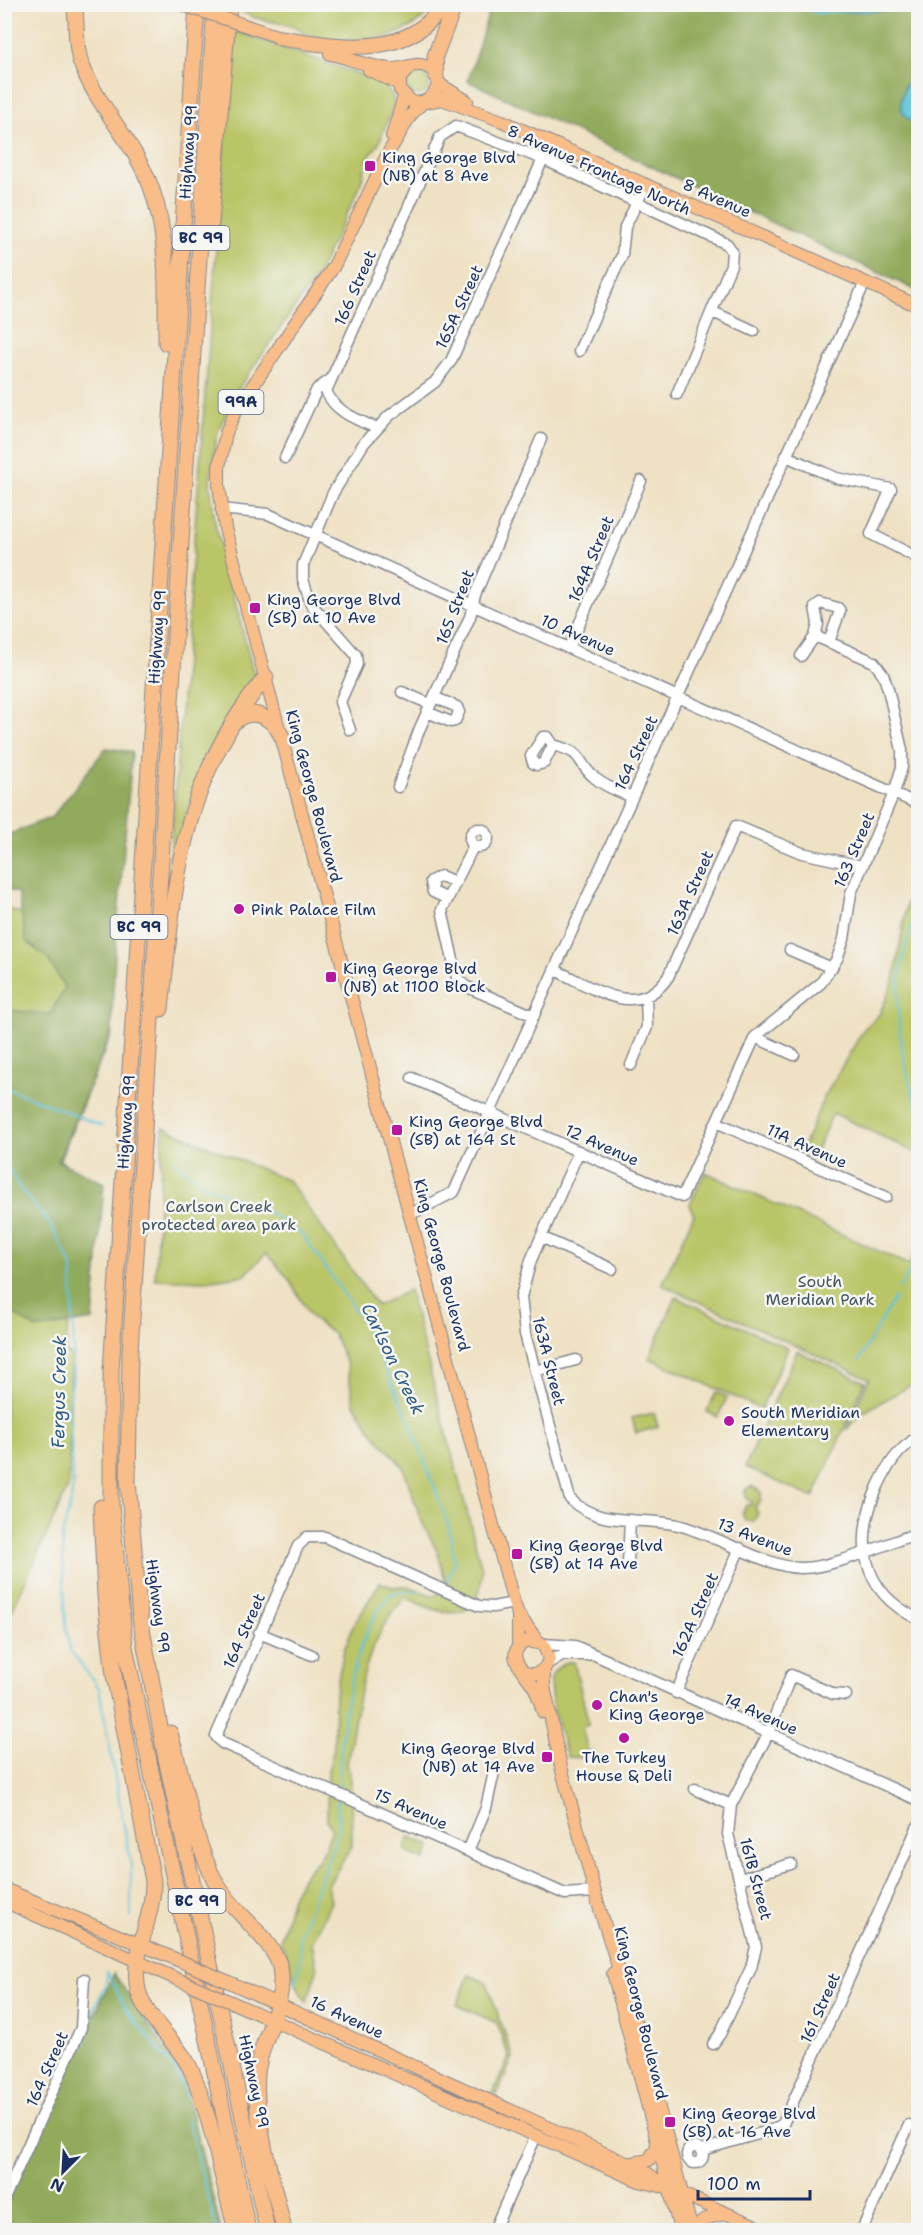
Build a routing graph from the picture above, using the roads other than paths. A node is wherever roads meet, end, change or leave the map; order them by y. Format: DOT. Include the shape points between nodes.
graph roads {
  1 [pos="74,4"];
  2 [pos="197,4"];
  3 [pos="215,4"];
  4 [pos="229,4"];
  5 [pos="444,4"];
  6 [pos="455,4"];
  7 [pos="182,5"];
  8 [pos="280,38"];
  9 [pos="330,54"];
  10 [pos="411,66"];
  11 [pos="436,77"];
  12 [pos="402,90"];
  13 [pos="424,102"];
  14 [pos="502,121"];
  15 [pos="450,128"];
  16 [pos="386,157"];
  17 [pos="543,159"];
  18 [pos="646,184"];
  19 [pos="637,203"];
  20 [pos="865,282"];
  21 [pos="918,306"];
  22 [pos="713,312"];
  23 [pos="754,331"];
  24 [pos="579,351"];
  25 [pos="330,380"];
  26 [pos="677,394"];
  27 [pos="376,429"];
  28 [pos="541,439"];
  29 [pos="786,456"];
  30 [pos="285,458"];
  31 [pos="186,471"];
  32 [pos="640,482"];
  33 [pos="221,509"];
  34 [pos="163,529"];
  35 [pos="314,535"];
  36 [pos="918,558"];
  37 [pos="473,605"];
  38 [pos="815,636"];
  39 [pos="829,642"];
  40 [pos="569,648"];
  41 [pos="801,656"];
  42 [pos="266,676"];
  43 [pos="402,692"];
  44 [pos="679,696"];
  45 [pos="430,704"];
  46 [pos="350,730"];
  47 [pos="282,737"];
  48 [pos="222,739"];
  49 [pos="553,745"];
  50 [pos="398,788"];
  51 [pos="894,793"];
  52 [pos="632,797"];
  53 [pos="918,804"];
  54 [pos="474,845"];
  55 [pos="862,866"];
  56 [pos="455,882"];
  57 [pos="448,899"];
  58 [pos="790,950"];
  59 [pos="831,968"];
  60 [pos="555,970"];
  61 [pos="646,998"];
  62 [pos="534,1016"];
  63 [pos="755,1037"];
  64 [pos="794,1055"];
  65 [pos="631,1065"];
  66 [pos="412,1078"];
  67 [pos="491,1112"];
  68 [pos="716,1122"];
  69 [pos="579,1151"];
  70 [pos="142,1161"];
  71 [pos="682,1197"];
  72 [pos="886,1197"];
  73 [pos="411,1214"];
  74 [pos="541,1237"];
  75 [pos="612,1269"];
  76 [pos="114,1325"];
  77 [pos="576,1360"];
  78 [pos="535,1371"];
  79 [pos="918,1437"];
  80 [pos="580,1509"];
  81 [pos="630,1520"];
  82 [pos="918,1533"];
  83 [pos="740,1548"];
  84 [pos="864,1551"];
  85 [pos="628,1562"];
  86 [pos="134,1571"];
  87 [pos="516,1608"];
  88 [pos="918,1619"];
  89 [pos="260,1634"];
  90 [pos="540,1643"];
  91 [pos="518,1647"];
  92 [pos="312,1655"];
  93 [pos="591,1655"];
  94 [pos="546,1666"];
  95 [pos="523,1672"];
  96 [pos="676,1693"];
  97 [pos="846,1695"];
  98 [pos="768,1734"];
  99 [pos="218,1739"];
  100 [pos="561,1767"];
  101 [pos="494,1773"];
  102 [pos="695,1789"];
  103 [pos="918,1800"];
  104 [pos="731,1805"];
  105 [pos="918,1826"];
  106 [pos="468,1851"];
  107 [pos="791,1864"];
  108 [pos="740,1879"];
  109 [pos="4,1889"];
  110 [pos="594,1892"];
  111 [pos="4,1901"];
  112 [pos="598,1906"];
  113 [pos="141,1945"];
  114 [pos="137,1963"];
  115 [pos="84,1979"];
  116 [pos="278,2003"];
  117 [pos="272,2021"];
  118 [pos="713,2044"];
  119 [pos="407,2078"];
  120 [pos="443,2081"];
  121 [pos="909,2126"];
  122 [pos="555,2131"];
  123 [pos="536,2136"];
  124 [pos="657,2146"];
  125 [pos="702,2150"];
  126 [pos="628,2164"];
  127 [pos="668,2188"];
  128 [pos="682,2194"];
  129 [pos="4,2199"];
  130 [pos="729,2214"];
  131 [pos="236,2230"];
  132 [pos="248,2230"];
  133 [pos="267,2230"];
  134 [pos="284,2230"];
  135 [pos="494,2230"];
  136 [pos="680,2230"];
  137 [pos="694,2230"];
  138 [pos="765,2230"];
  139 [pos="862,2230"];
  1 -- 34 [label="highway" via="81,63 138,158 152,188 162,230 166,309"];
  2 -- 34 [label="highway, Highway 99 / BC 99"];
  3 -- 31 [label="highway, Highway 99 / BC 99"];
  4 -- 31 [label="highway" via="218,158"];
  5 -- 8 [label="highway" via="418,31 380,45 341,46"];
  6 -- 11 [label="highway" via="435,56"];
  7 -- 8 [label="main road, bridge"];
  8 -- 9 [label="main road"];
  9 -- 10 [label="main road" via="394,69"];
  9 -- 12 [label="main road"];
  10 -- 11 [label="main road" via="428,67"];
  10 -- 12 [label="main road" via="402,74"];
  11 -- 13 [label="main road" via="434,95"];
  11 -- 14 [label="main road, 8 Avenue" via="451,93"];
  12 -- 13 [label="main road" via="412,102"];
  12 -- 16 [label="main road, King George Boulevard / 99A"];
  13 -- 14 [label="main road, 8 Avenue" via="442,99"];
  13 -- 16 [label="main road, King George Boulevard / 99A" via="410,116"];
  14 -- 18 [label="main road, 8 Avenue"];
  15 -- 17 [label="street, 8 Avenue Frontage North" via="462,128"];
  15 -- 25 [label="street, 166 Street" via="440,137"];
  16 -- 33 [label="main road, King George Boulevard / 99A" via="334,266 235,411 219,467"];
  17 -- 19 [label="street, 8 Avenue Frontage North"];
  17 -- 27 [label="street, 165A Street" via="451,361 435,382"];
  18 -- 19 [label="street"];
  18 -- 20 [label="main road, 8 Avenue"];
  19 -- 22 [label="street, 8 Avenue Frontage North" via="728,244 732,251 731,266"];
  19 -- 24 [label="street" via="625,227 622,255"];
  20 -- 21 [label="main road, 8 Avenue"];
  20 -- 29 [label="street, 164 Street"];
  22 -- 23 [label="street"];
  22 -- 26 [label="street"];
  25 -- 27 [label="street" via="326,391 331,402"];
  25 -- 30 [label="street, 166 Street" via="317,389"];
  27 -- 35 [label="street, 165A Street" via="340,480"];
  28 -- 37 [label="street, 165 Street"];
  29 -- 36 [label="street" via="836,478 891,489 870,534"];
  29 -- 44 [label="street, 164 Street"];
  31 -- 70 [label="highway, Highway 99 / BC 99"];
  32 -- 40 [label="street, 164A Street"];
  33 -- 35 [label="street, 10 Avenue" via="268,514"];
  33 -- 42 [label="main road, King George Boulevard / 99A"];
  34 -- 76 [label="highway, Highway 99 / BC 99"];
  35 -- 37 [label="street, 10 Avenue"];
  35 -- 46 [label="street, 165A Street" via="303,565 311,604 356,655 357,664 340,702"];
  37 -- 40 [label="street, 10 Avenue"];
  37 -- 45 [label="street, 165 Street"];
  38 -- 39 [label="street, 163 Street"];
  38 -- 39 [label="street" via="815,607 825,602 840,611"];
  38 -- 41 [label="street"];
  39 -- 51 [label="street, 163 Street" via="874,662 885,679 903,754"];
  40 -- 44 [label="street, 10 Avenue"];
  42 -- 47 [label="main road, King George Boulevard / 99A"];
  42 -- 48 [label="highway"];
  43 -- 45 [label="street"];
  44 -- 51 [label="street, 10 Avenue"];
  44 -- 52 [label="street, 164 Street"];
  45 -- 50 [label="street, 165 Street"];
  47 -- 48 [label="highway" via="270,721 253,713 236,720"];
  47 -- 73 [label="main road, King George Boulevard / 99A"];
  48 -- 70 [label="highway" via="192,814 177,870"];
  49 -- 52 [label="street" via="573,751 592,776"];
  51 -- 53 [label="street, 10 Avenue"];
  51 -- 55 [label="street, 163 Street"];
  52 -- 60 [label="street, 164 Street"];
  54 -- 56 [label="street"];
  55 -- 59 [label="street, 163 Street" via="851,893 844,939"];
  55 -- 61 [label="street, 163A Street" via="802,852 736,826 668,977 659,990"];
  56 -- 57 [label="street"];
  56 -- 57 [label="street" via="441,876 431,881 433,892"];
  57 -- 62 [label="street" via="442,910 457,978 465,986"];
  58 -- 59 [label="street"];
  59 -- 63 [label="street, 163 Street" via="808,995"];
  60 -- 61 [label="street" via="616,997 631,1001"];
  60 -- 62 [label="street, 164 Street"];
  61 -- 65 [label="street" via="647,1027"];
  62 -- 67 [label="street, 164 Street"];
  63 -- 64 [label="street"];
  63 -- 68 [label="street, 163 Street"];
  66 -- 67 [label="street, 12 Avenue"];
  67 -- 69 [label="street, 12 Avenue"];
  67 -- 73 [label="street, 164 Street" via="454,1192"];
  68 -- 71 [label="street, 163 Street"];
  68 -- 72 [label="street, 11A Avenue"];
  69 -- 71 [label="street, 12 Avenue"];
  69 -- 74 [label="street, 163A Street"];
  70 -- 86 [label="highway, Highway 99 / BC 99" via="127,1426"];
  73 -- 87 [label="main road, King George Boulevard"];
  74 -- 75 [label="street"];
  74 -- 78 [label="street, 163A Street" via="524,1278 521,1297 521,1316"];
  76 -- 113 [label="highway" via="102,1433 103,1562 118,1706 152,1870 152,1901"];
  76 -- 132 [label="highway, Highway 99 / BC 99" via="109,1460 121,1620"];
  77 -- 78 [label="street"];
  78 -- 80 [label="street, 163A Street" via="570,1499"];
  79 -- 84 [label="street" via="897,1453 885,1472 868,1511"];
  80 -- 81 [label="street, 13 Avenue" via="594,1516"];
  81 -- 83 [label="street, 13 Avenue" via="684,1526"];
  81 -- 85 [label="street"];
  82 -- 84 [label="street, 13 Avenue"];
  83 -- 84 [label="street, 13 Avenue" via="798,1568 812,1568"];
  83 -- 96 [label="street, 162A Street"];
  84 -- 88 [label="street" via="879,1588"];
  86 -- 116 [label="highway" via="166,1718 204,1853 221,1893 278,1959"];
  86 -- 133 [label="highway, Highway 99 / BC 99" via="160,1730"];
  87 -- 89 [label="street, 164 Street" via="479,1605 326,1537 307,1537 298,1546"];
  87 -- 90 [label="main road, King George Boulevard"];
  87 -- 91 [label="main road, King George Boulevard"];
  89 -- 92 [label="street"];
  89 -- 99 [label="street, 164 Street" via="217,1731"];
  90 -- 91 [label="main road" via="527,1641"];
  90 -- 93 [label="street, 14 Avenue" via="575,1646"];
  90 -- 94 [label="main road" via="548,1653"];
  91 -- 95 [label="main road" via="516,1663"];
  93 -- 94 [label="street, 14 Avenue" via="562,1655"];
  93 -- 96 [label="street, 14 Avenue"];
  94 -- 95 [label="main road" via="534,1674"];
  94 -- 100 [label="main road, King George Boulevard" via="544,1686"];
  95 -- 100 [label="main road, King George Boulevard" via="534,1686"];
  96 -- 98 [label="street, 14 Avenue"];
  97 -- 98 [label="street, 161B Street" via="833,1694 791,1676"];
  98 -- 103 [label="street, 14 Avenue"];
  98 -- 104 [label="street, 161B Street"];
  99 -- 106 [label="street, 15 Avenue"];
  100 -- 110 [label="main road, King George Boulevard"];
  101 -- 106 [label="street" via="486,1808"];
  102 -- 104 [label="street"];
  104 -- 108 [label="street, 161B Street" via="728,1834"];
  105 -- 125 [label="street, 161 Street" via="783,2124"];
  106 -- 110 [label="street, 15 Avenue" via="565,1894"];
  107 -- 108 [label="street"];
  108 -- 118 [label="street, 161B Street" via="756,1953"];
  109 -- 113 [label="main road, 16 Avenue"];
  110 -- 112 [label="main road, King George Boulevard"];
  111 -- 114 [label="main road, 16 Avenue"];
  112 -- 124 [label="main road, King George Boulevard"];
  112 -- 128 [label="main road, King George Boulevard" via="639,2034"];
  113 -- 114 [label="highway"];
  113 -- 116 [label="main road, 16 Avenue, bridge"];
  114 -- 117 [label="main road, 16 Avenue, bridge"];
  114 -- 131 [label="highway" via="137,1983 143,2002 180,2051 196,2082"];
  115 -- 129 [label="street, 164 Street" via="81,2028"];
  116 -- 117 [label="highway"];
  116 -- 120 [label="main road, 16 Avenue"];
  117 -- 119 [label="main road, 16 Avenue"];
  117 -- 134 [label="highway" via="259,2062 256,2090"];
  119 -- 120 [label="main road"];
  119 -- 123 [label="main road, 16 Avenue"];
  120 -- 122 [label="main road, 16 Avenue"];
  121 -- 139 [label="street"];
  122 -- 123 [label="main road"];
  122 -- 126 [label="main road, 16 Avenue"];
  123 -- 127 [label="main road, 16 Avenue" via="639,2181"];
  123 -- 135 [label="street"];
  124 -- 126 [label="main road" via="649,2160"];
  124 -- 127 [label="main road, King George Boulevard"];
  126 -- 127 [label="main road, 16 Avenue"];
  127 -- 128 [label="main road, 16 Avenue"];
  127 -- 136 [label="main road, King George Boulevard"];
  128 -- 130 [label="main road, 16 Avenue"];
  128 -- 137 [label="main road, King George Boulevard"];
  130 -- 137 [label="main road" via="711,2217"];
  130 -- 138 [label="main road, 16 Avenue"];
}
